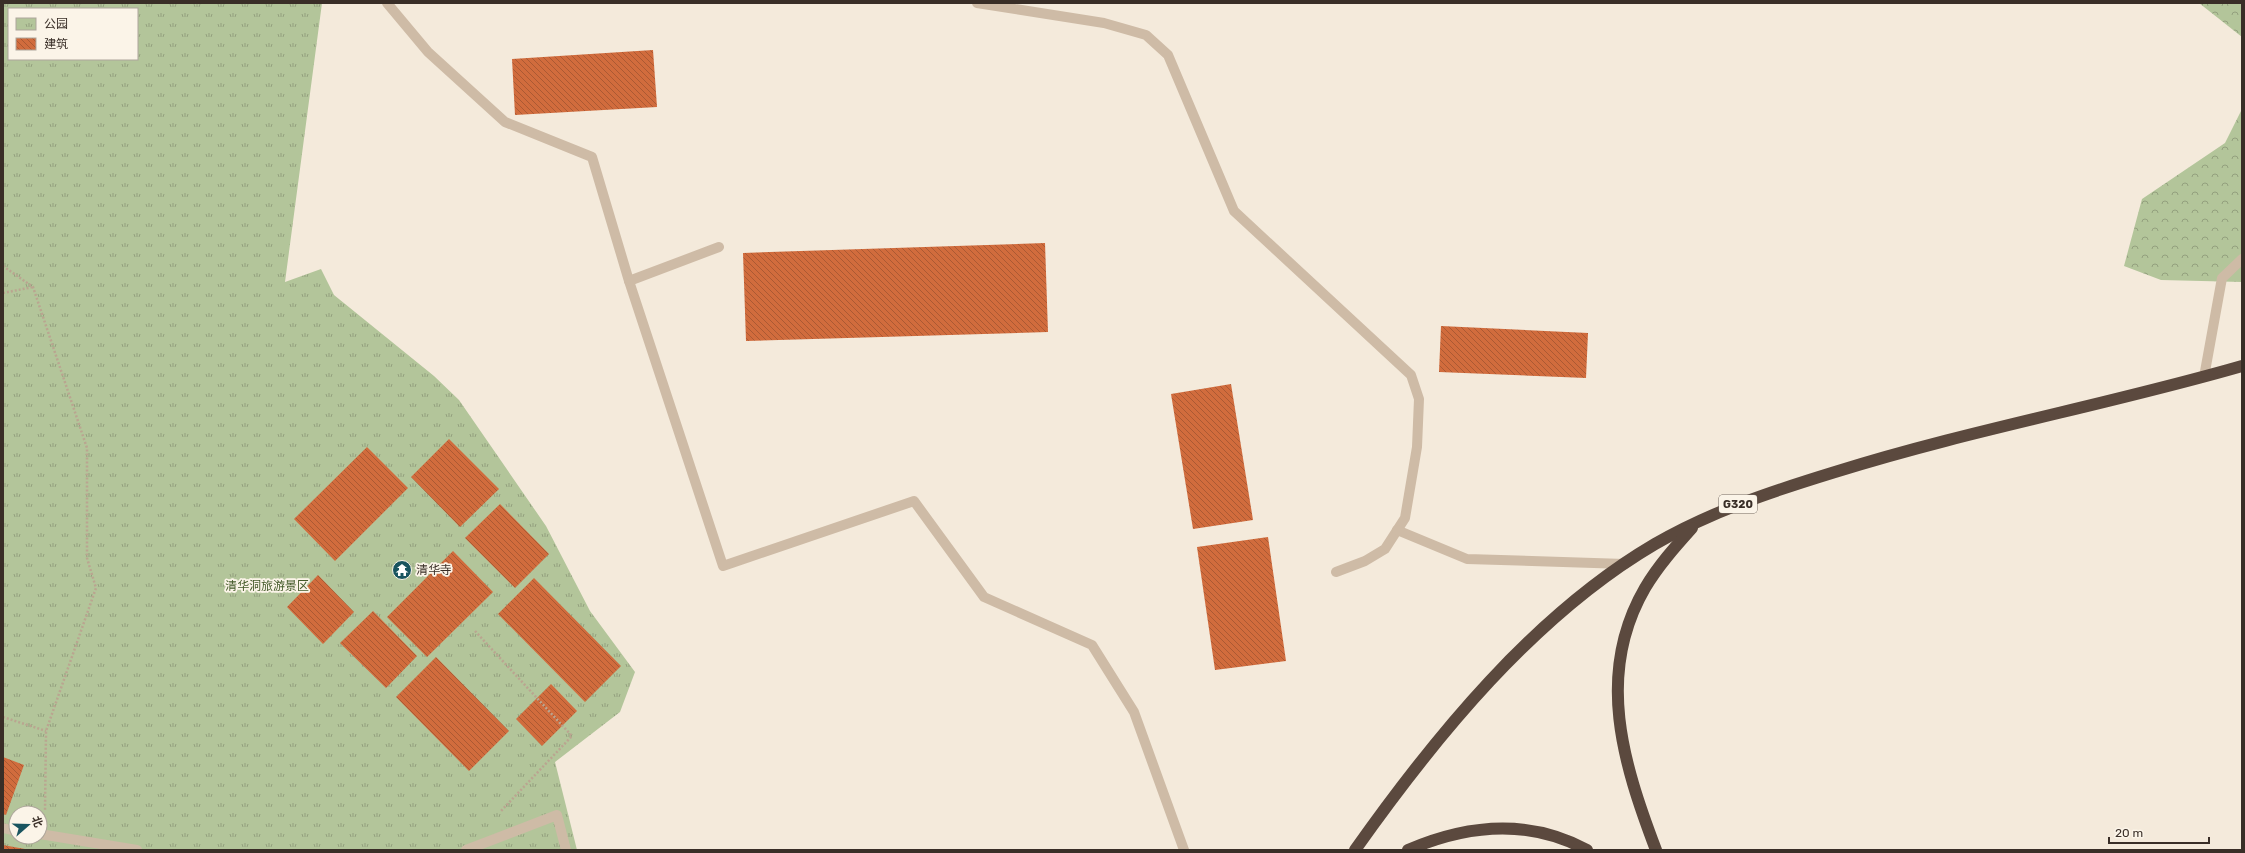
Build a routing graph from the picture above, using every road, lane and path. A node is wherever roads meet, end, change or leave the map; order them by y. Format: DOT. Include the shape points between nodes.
graph roads {
  1 [pos="386,3"];
  2 [pos="977,3"];
  3 [pos="719,247"];
  4 [pos="2242,259"];
  5 [pos="3,266"];
  6 [pos="629,281"];
  7 [pos="33,287"];
  8 [pos="3,294"];
  9 [pos="2242,366"];
  10 [pos="2204,377"];
  11 [pos="1697,522"];
  12 [pos="1397,530"];
  13 [pos="1625,564"];
  14 [pos="1336,572"];
  15 [pos="475,631"];
  16 [pos="3,716"];
  17 [pos="46,731"];
  18 [pos="44,805"];
  19 [pos="496,816"];
  20 [pos="48,836"];
  21 [pos="137,850"];
  22 [pos="466,850"];
  23 [pos="566,850"];
  24 [pos="1184,850"];
  25 [pos="1355,850"];
  26 [pos="1408,850"];
  27 [pos="1587,850"];
  28 [pos="1656,850"];
  1 -- 6 [label="lane" via="428,52 505,122 592,157"];
  2 -- 12 [label="lane" via="1104,23 1146,35 1168,55 1234,211 1411,375 1420,399 1417,447 1405,518"];
  3 -- 6 [label="lane"];
  4 -- 10 [label="lane" via="2222,278"];
  5 -- 7 [label="path"];
  6 -- 24 [label="lane" via="723,566 914,501 984,597 1092,645 1134,712"];
  7 -- 8 [label="path"];
  7 -- 17 [label="path" via="87,448 87,558 96,588"];
  9 -- 10 [label="highway, G320"];
  10 -- 11 [label="highway, G320" via="1886,456 1783,488"];
  11 -- 13 [label="highway, G320"];
  11 -- 28 [label="highway" via="1663,561 1642,594 1622,643 1617,674 1618,710 1624,750 1636,797"];
  12 -- 13 [label="lane" via="1467,559"];
  12 -- 14 [label="lane" via="1385,549 1365,561"];
  13 -- 25 [label="highway, G320" via="1573,603 1498,674 1391,799"];
  15 -- 19 [label="path" via="572,736"];
  16 -- 17 [label="path"];
  17 -- 18 [label="path"];
  20 -- 21 [label="lane"];
  22 -- 23 [label="lane" via="557,816"];
  26 -- 27 [label="highway" via="1459,832 1488,828 1517,829 1546,835"];
}
